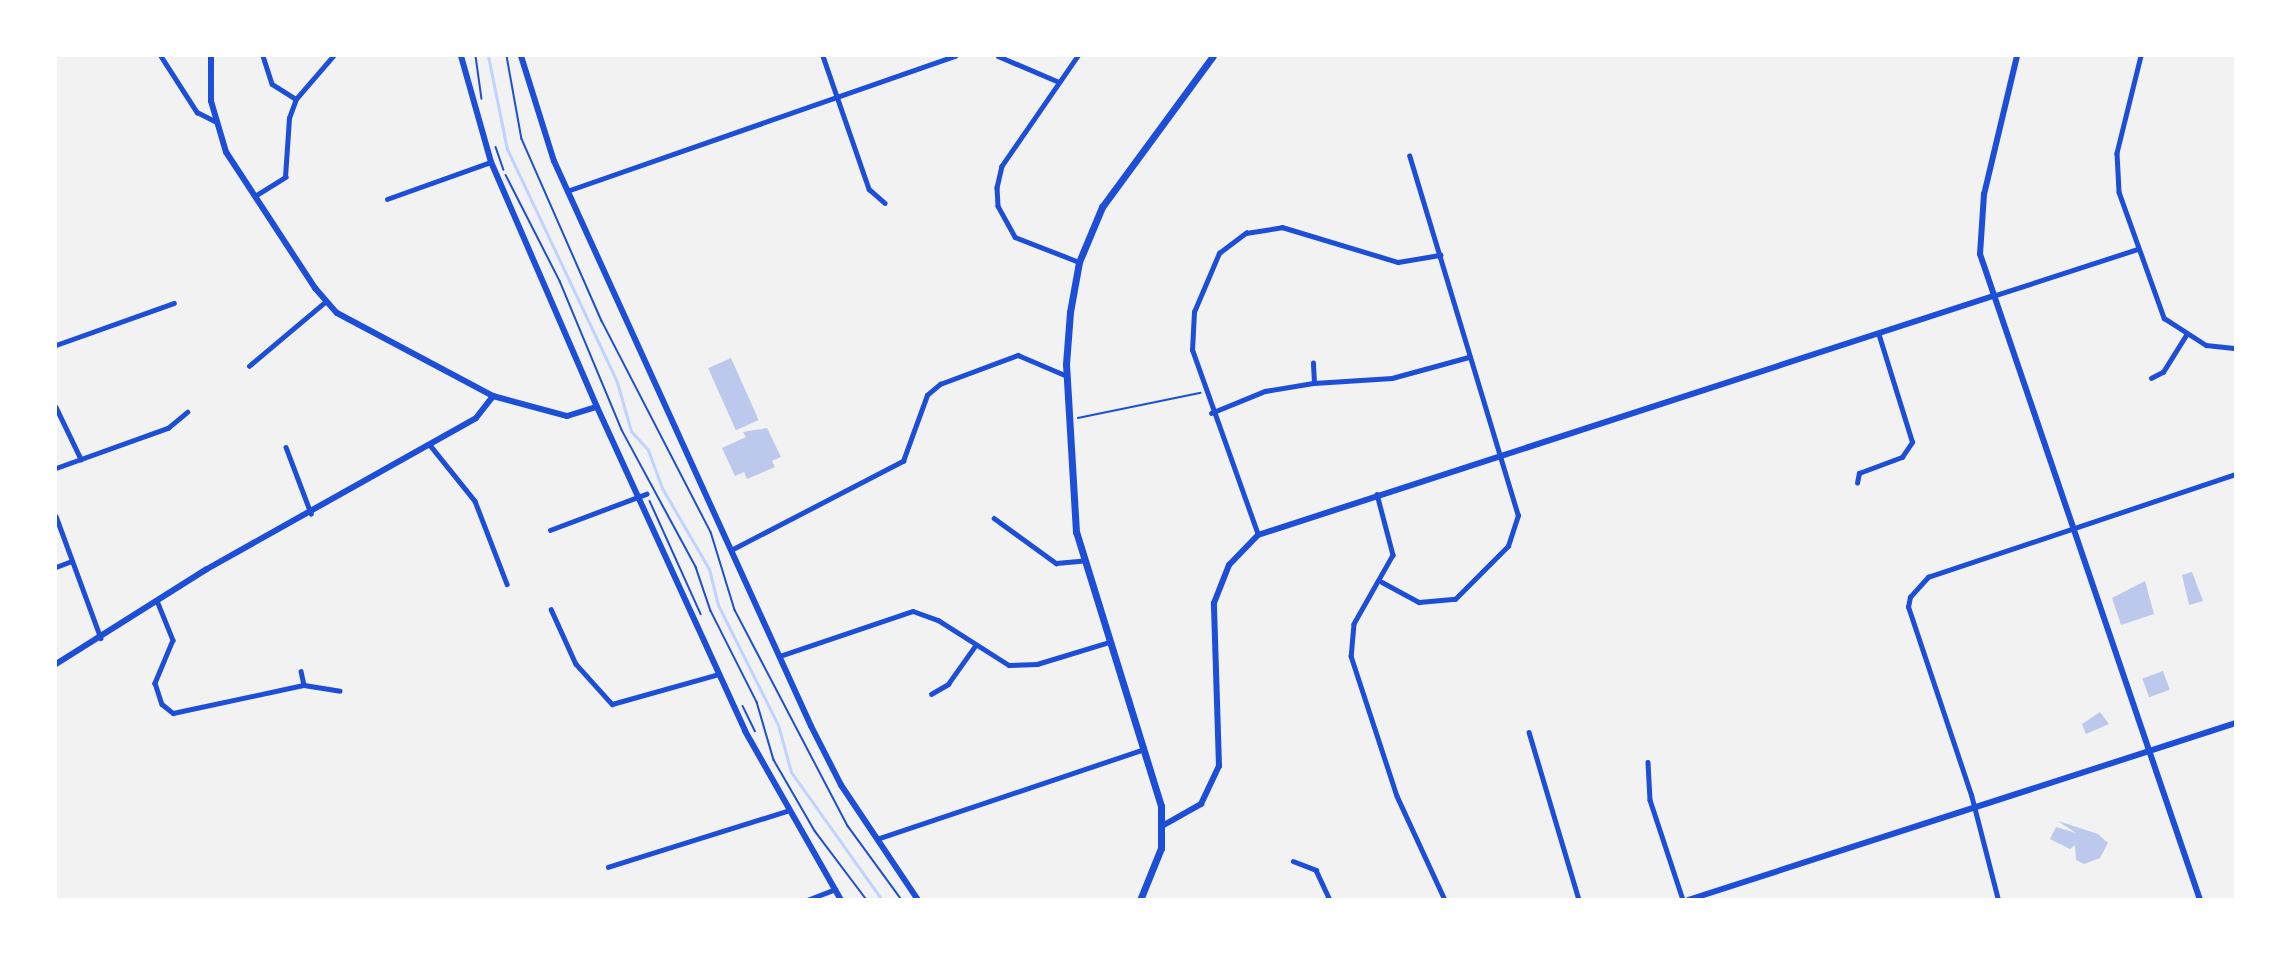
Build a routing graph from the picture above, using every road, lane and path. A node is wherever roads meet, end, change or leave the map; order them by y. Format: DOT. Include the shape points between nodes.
graph roads {
  1 [pos="160,56"];
  2 [pos="211,56"];
  3 [pos="263,56"];
  4 [pos="333,56"];
  5 [pos="461,56"];
  6 [pos="476,56"];
  7 [pos="507,56"];
  8 [pos="521,56"];
  9 [pos="823,56"];
  10 [pos="955,56"];
  11 [pos="998,56"];
  12 [pos="1078,56"];
  13 [pos="1214,56"];
  14 [pos="2017,56"];
  15 [pos="2141,56"];
  16 [pos="1059,82"];
  17 [pos="837,94"];
  18 [pos="296,99"];
  19 [pos="482,106"];
  20 [pos="215,121"];
  21 [pos="493,138"];
  22 [pos="1409,156"];
  23 [pos="491,162"];
  24 [pos="567,191"];
  25 [pos="255,196"];
  26 [pos="387,199"];
  27 [pos="885,203"];
  28 [pos="2138,249"];
  29 [pos="1440,255"];
  30 [pos="1079,262"];
  31 [pos="1993,296"];
  32 [pos="325,302"];
  33 [pos="174,303"];
  34 [pos="1878,333"];
  35 [pos="2186,335"];
  36 [pos="56,345"];
  37 [pos="2235,348"];
  38 [pos="1469,357"];
  39 [pos="1313,363"];
  40 [pos="249,366"];
  41 [pos="1067,376"];
  42 [pos="2151,378"];
  43 [pos="1314,383"];
  44 [pos="1204,392"];
  45 [pos="493,396"];
  46 [pos="56,407"];
  47 [pos="597,407"];
  48 [pos="187,412"];
  49 [pos="1211,413"];
  50 [pos="610,417"];
  51 [pos="1068,420"];
  52 [pos="430,445"];
  53 [pos="286,447"];
  54 [pos="1500,455"];
  55 [pos="81,459"];
  56 [pos="631,462"];
  57 [pos="56,468"];
  58 [pos="2235,474"];
  59 [pos="1857,483"];
  60 [pos="646,494"];
  61 [pos="1377,494"];
  62 [pos="639,497"];
  63 [pos="311,513"];
  64 [pos="56,516"];
  65 [pos="994,518"];
  66 [pos="2072,527"];
  67 [pos="550,530"];
  68 [pos="1258,535"];
  69 [pos="731,550"];
  70 [pos="72,561"];
  71 [pos="1081,561"];
  72 [pos="56,567"];
  73 [pos="1382,582"];
  74 [pos="507,584"];
  75 [pos="159,603"];
  76 [pos="550,609"];
  77 [pos="702,616"];
  78 [pos="101,638"];
  79 [pos="1106,643"];
  80 [pos="975,646"];
  81 [pos="780,656"];
  82 [pos="56,664"];
  83 [pos="301,671"];
  84 [pos="719,674"];
  85 [pos="304,685"];
  86 [pos="340,691"];
  87 [pos="931,694"];
  88 [pos="741,702"];
  89 [pos="2235,723"];
  90 [pos="1529,732"];
  91 [pos="756,733"];
  92 [pos="1141,750"];
  93 [pos="765,752"];
  94 [pos="2150,752"];
  95 [pos="1648,762"];
  96 [pos="1972,809"];
  97 [pos="787,811"];
  98 [pos="1162,826"];
  99 [pos="809,834"];
  100 [pos="877,838"];
  101 [pos="1293,861"];
  102 [pos="608,867"];
  103 [pos="835,890"];
  104 [pos="807,900"];
  105 [pos="841,900"];
  106 [pos="867,900"];
  107 [pos="902,900"];
  108 [pos="918,900"];
  109 [pos="1140,900"];
  110 [pos="1330,900"];
  111 [pos="1445,900"];
  112 [pos="1579,900"];
  113 [pos="1683,900"];
  114 [pos="1688,900"];
  115 [pos="1998,900"];
  116 [pos="2200,900"];
  1 -- 20 [label="street" via="197,112"];
  2 -- 20 [label="street"];
  3 -- 18 [label="street" via="272,84"];
  4 -- 18 [label="street"];
  5 -- 23 [label="street"];
  6 -- 19 [label="path"];
  7 -- 107 [label="path" via="522,139 602,321 711,532 735,610 848,826"];
  8 -- 24 [label="street" via="543,135"];
  9 -- 17 [label="street"];
  10 -- 17 [label="street"];
  11 -- 16 [label="street"];
  12 -- 16 [label="street"];
  13 -- 30 [label="main road" via="1111,191"];
  14 -- 31 [label="street" via="1979,227 1980,254"];
  15 -- 28 [label="street" via="2116,171"];
  16 -- 30 [label="street" via="1002,166 998,206 1015,237"];
  17 -- 24 [label="street"];
  17 -- 27 [label="street" via="869,189"];
  18 -- 25 [label="street" via="286,137 288,173"];
  20 -- 25 [label="street" via="226,152"];
  21 -- 106 [label="path" via="605,390 696,567 711,612 757,702 774,760 815,831"];
  22 -- 29 [label="street"];
  23 -- 26 [label="street"];
  23 -- 47 [label="street"];
  24 -- 69 [label="street"];
  25 -- 32 [label="street"];
  28 -- 31 [label="street"];
  28 -- 35 [label="street" via="2158,306"];
  29 -- 38 [label="street"];
  29 -- 44 [label="street" via="1398,262 1282,227 1261,228 1232,240 1212,267 1190,330"];
  30 -- 41 [label="main road"];
  31 -- 34 [label="street"];
  31 -- 66 [label="street"];
  32 -- 40 [label="street"];
  32 -- 45 [label="street" via="376,338"];
  33 -- 36 [label="street"];
  34 -- 54 [label="street"];
  34 -- 59 [label="street" via="1912,442 1902,457 1858,473"];
  35 -- 37 [label="street" via="2221,350"];
  35 -- 42 [label="street" via="2163,372"];
  38 -- 43 [label="street" via="1392,378"];
  38 -- 54 [label="street"];
  39 -- 43 [label="street"];
  41 -- 51 [label="main road"];
  41 -- 69 [label="street" via="1018,355 940,384 927,395 903,461"];
  43 -- 49 [label="street" via="1265,391"];
  44 -- 49 [label="street"];
  44 -- 51 [label="path"];
  45 -- 47 [label="street" via="567,416"];
  45 -- 52 [label="street" via="482,414"];
  46 -- 55 [label="street"];
  47 -- 62 [label="street"];
  48 -- 55 [label="street" via="168,428"];
  49 -- 68 [label="street"];
  50 -- 56 [label="path"];
  51 -- 71 [label="main road"];
  52 -- 63 [label="street"];
  52 -- 74 [label="street" via="475,501"];
  53 -- 63 [label="street"];
  54 -- 61 [label="street"];
  54 -- 73 [label="street" via="1518,516 1501,553 1464,592 1444,603 1419,602"];
  55 -- 57 [label="street"];
  58 -- 66 [label="street"];
  60 -- 62 [label="street"];
  60 -- 77 [label="path"];
  61 -- 68 [label="street"];
  61 -- 73 [label="street" via="1393,546"];
  62 -- 67 [label="street"];
  62 -- 84 [label="street"];
  63 -- 75 [label="street"];
  64 -- 70 [label="street"];
  65 -- 71 [label="street" via="1056,563"];
  66 -- 94 [label="street"];
  66 -- 96 [label="street" via="1929,577 1917,586 1908,608"];
  68 -- 98 [label="street" via="1229,565 1214,603 1219,766 1201,804"];
  69 -- 81 [label="street"];
  70 -- 72 [label="street"];
  70 -- 78 [label="street"];
  71 -- 79 [label="main road"];
  73 -- 111 [label="street" via="1354,624 1351,656 1397,796"];
  75 -- 78 [label="street"];
  75 -- 85 [label="street" via="173,640 155,683 162,704 173,713"];
  76 -- 84 [label="street" via="576,664 612,704"];
  78 -- 82 [label="street"];
  79 -- 80 [label="street" via="1023,666 998,661"];
  79 -- 92 [label="main road"];
  80 -- 81 [label="street" via="938,620 913,611"];
  80 -- 87 [label="street" via="948,684"];
  81 -- 100 [label="street" via="841,785"];
  83 -- 85 [label="street"];
  84 -- 97 [label="street"];
  85 -- 86 [label="street"];
  88 -- 91 [label="path"];
  89 -- 94 [label="street"];
  90 -- 112 [label="street"];
  92 -- 98 [label="main road"];
  92 -- 100 [label="street"];
  93 -- 99 [label="path"];
  94 -- 96 [label="street"];
  94 -- 116 [label="street"];
  95 -- 113 [label="street" via="1650,800"];
  96 -- 114 [label="street"];
  96 -- 115 [label="street"];
  97 -- 102 [label="street"];
  97 -- 103 [label="street"];
  98 -- 109 [label="main road" via="1157,867"];
  100 -- 108 [label="street"];
  101 -- 110 [label="street" via="1316,870"];
  103 -- 104 [label="street"];
  103 -- 105 [label="street"];
}
